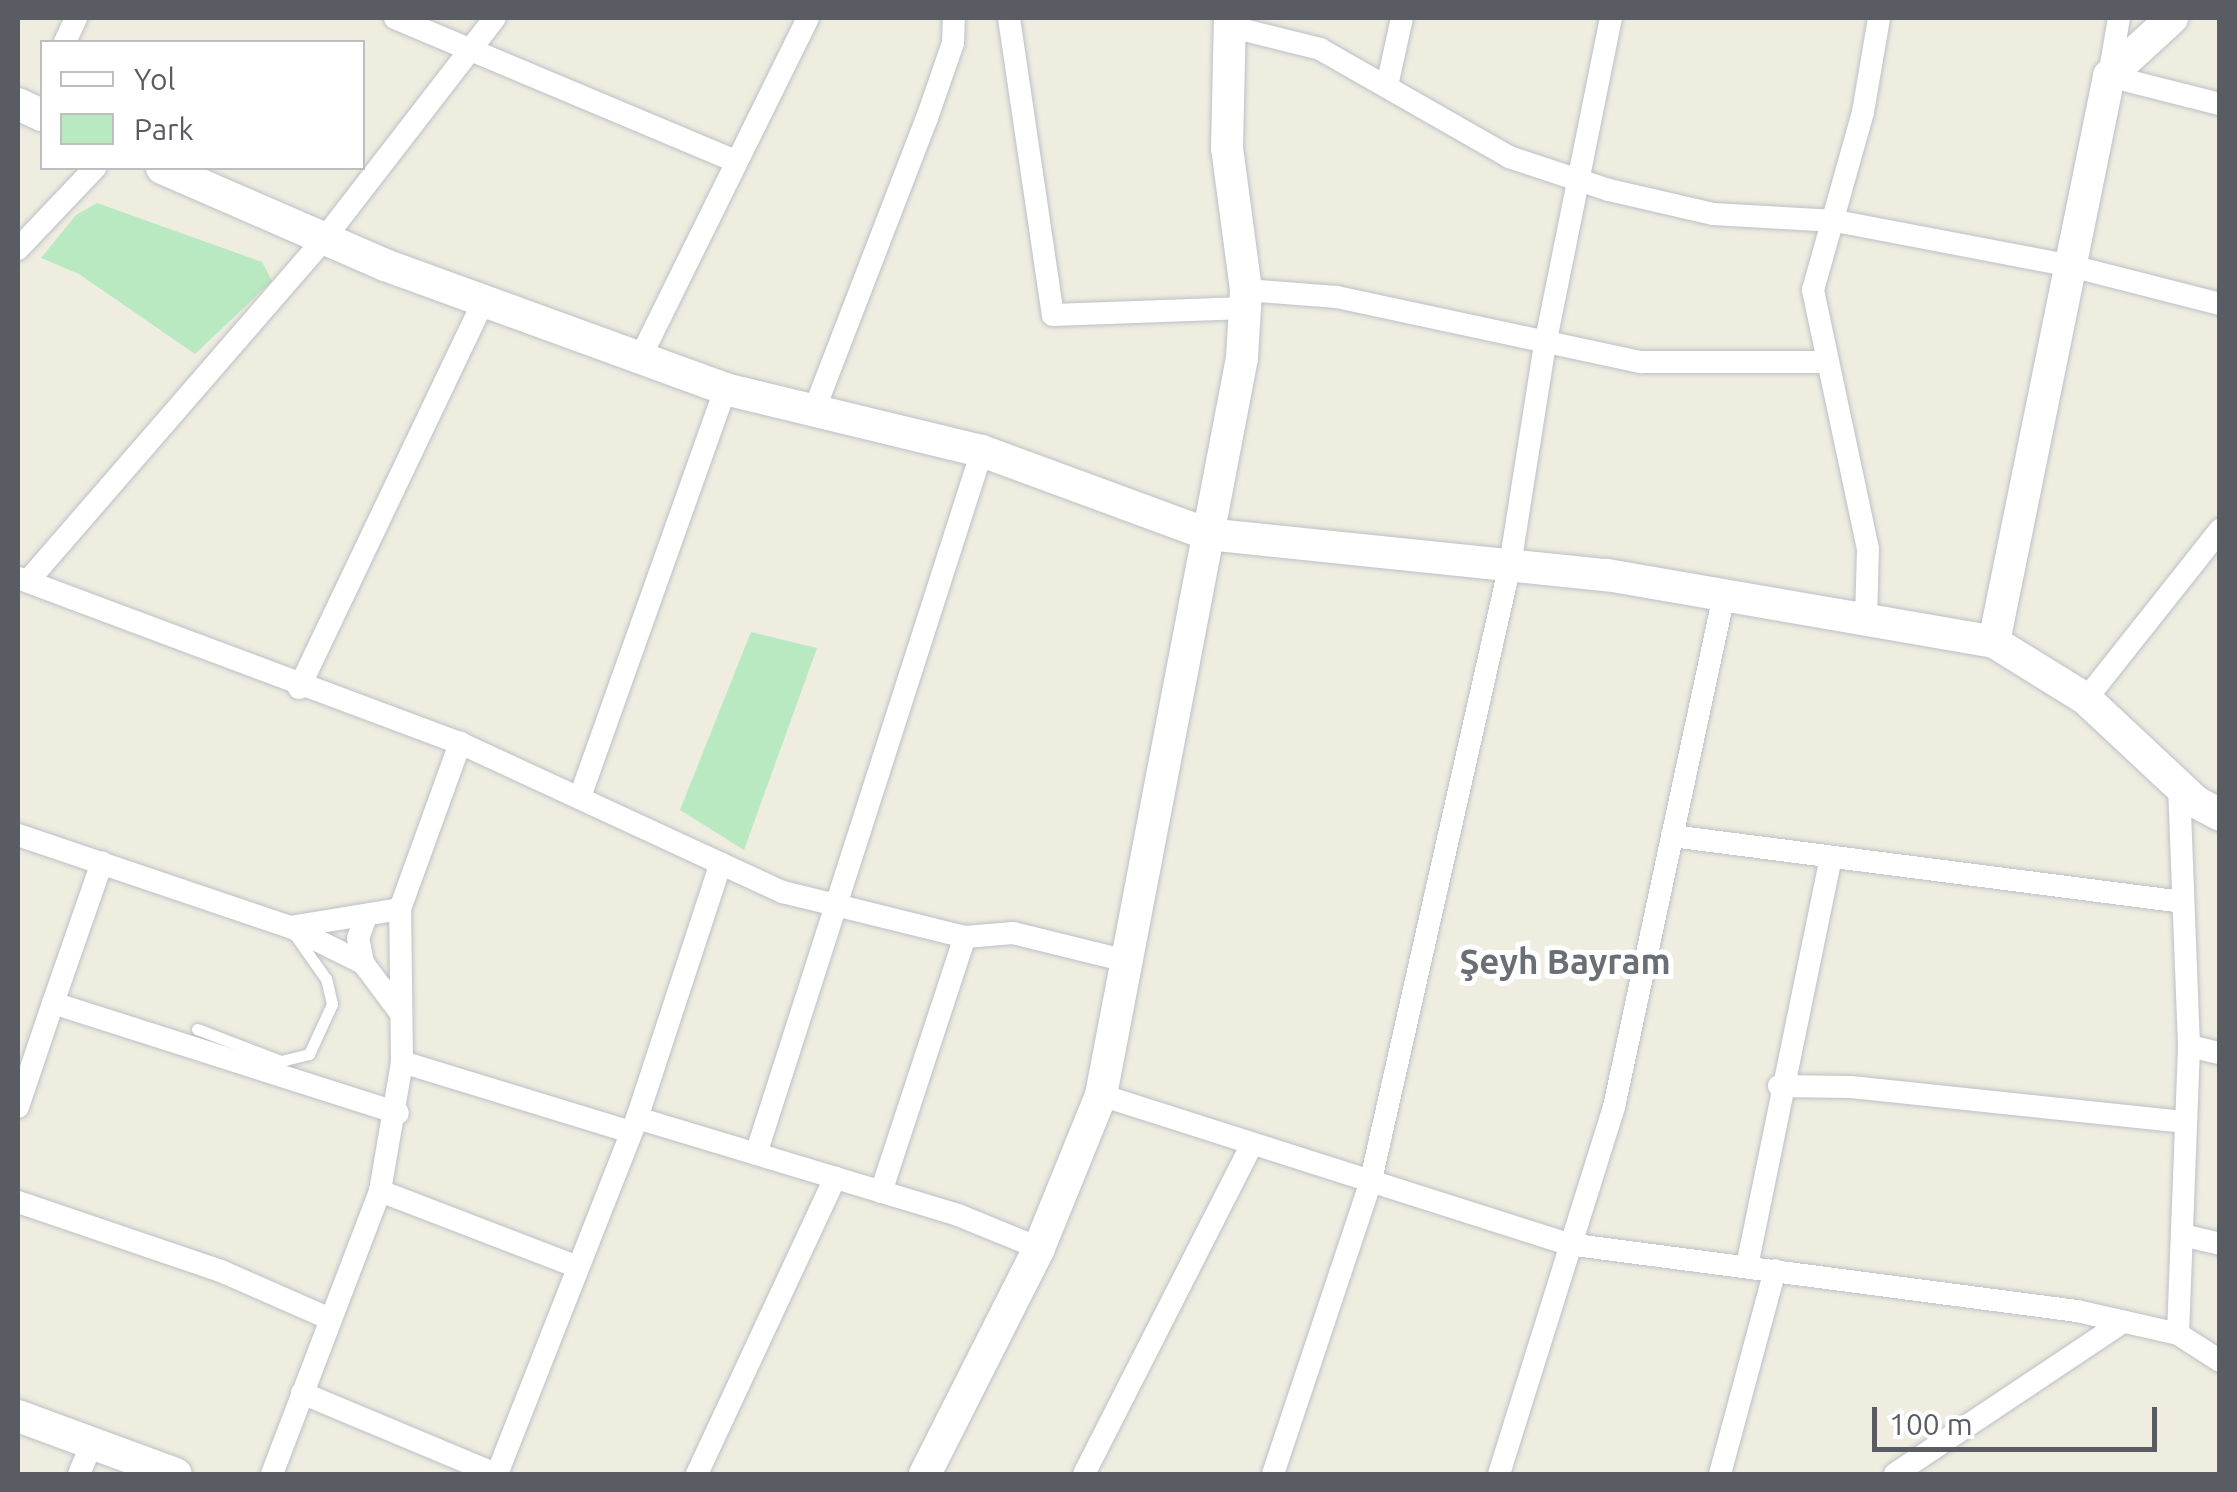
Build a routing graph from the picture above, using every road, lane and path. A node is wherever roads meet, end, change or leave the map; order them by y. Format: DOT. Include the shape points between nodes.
graph roads {
  1 [pos="395,18"];
  2 [pos="495,18"];
  3 [pos="808,18"];
  4 [pos="954,18"];
  5 [pos="1009,18"];
  6 [pos="1402,18"];
  7 [pos="1611,18"];
  8 [pos="1878,18"];
  9 [pos="2119,18"];
  10 [pos="2172,18"];
  11 [pos="1231,22"];
  12 [pos="476,48"];
  13 [pos="2110,76"];
  14 [pos="1387,86"];
  15 [pos="2220,104"];
  16 [pos="736,161"];
  17 [pos="93,170"];
  18 [pos="167,170"];
  19 [pos="1579,180"];
  20 [pos="1836,221"];
  21 [pos="324,239"];
  22 [pos="18,249"];
  23 [pos="2072,266"];
  24 [pos="1246,299"];
  25 [pos="484,301"];
  26 [pos="2220,304"];
  27 [pos="1546,345"];
  28 [pos="640,358"];
  29 [pos="1824,362"];
  30 [pos="725,389"];
  31 [pos="812,412"];
  32 [pos="982,450"];
  33 [pos="2220,530"];
  34 [pos="1207,534"];
  35 [pos="1510,565"];
  36 [pos="23,580"];
  37 [pos="1724,595"];
  38 [pos="1866,620"];
  39 [pos="1994,642"];
  40 [pos="299,688"];
  41 [pos="2086,699"];
  42 [pos="460,744"];
  43 [pos="2178,786"];
  44 [pos="580,796"];
  45 [pos="2220,815"];
  46 [pos="18,834"];
  47 [pos="1672,836"];
  48 [pos="1830,860"];
  49 [pos="102,862"];
  50 [pos="721,863"];
  51 [pos="2183,902"];
  52 [pos="834,906"];
  53 [pos="400,909"];
  54 [pos="367,915"];
  55 [pos="290,927"];
  56 [pos="965,938"];
  57 [pos="1123,960"];
  58 [pos="363,963"];
  59 [pos="53,1003"];
  60 [pos="401,1016"];
  61 [pos="197,1029"];
  62 [pos="2189,1046"];
  63 [pos="2220,1053"];
  64 [pos="402,1062"];
  65 [pos="1779,1086"];
  66 [pos="1101,1095"];
  67 [pos="18,1106"];
  68 [pos="398,1114"];
  69 [pos="2184,1122"];
  70 [pos="632,1124"];
  71 [pos="1252,1144"];
  72 [pos="756,1154"];
  73 [pos="835,1178"];
  74 [pos="1370,1184"];
  75 [pos="380,1191"];
  76 [pos="882,1192"];
  77 [pos="18,1202"];
  78 [pos="2182,1236"];
  79 [pos="1568,1244"];
  80 [pos="2220,1244"];
  81 [pos="1040,1248"];
  82 [pos="578,1266"];
  83 [pos="1747,1266"];
  84 [pos="1775,1270"];
  85 [pos="328,1318"];
  86 [pos="2124,1321"];
  87 [pos="2178,1334"];
  88 [pos="2220,1360"];
  89 [pos="302,1393"];
  90 [pos="18,1416"];
  91 [pos="92,1443"];
  92 [pos="79,1474"];
  93 [pos="176,1474"];
  94 [pos="272,1474"];
  95 [pos="496,1474"];
  96 [pos="698,1474"];
  97 [pos="924,1474"];
  98 [pos="1084,1474"];
  99 [pos="1272,1474"];
  100 [pos="1499,1474"];
  101 [pos="1720,1474"];
  102 [pos="1896,1474"];
  1 -- 12 [label="street"];
  2 -- 12 [label="street"];
  3 -- 16 [label="street"];
  4 -- 31 [label="street" via="953,44 927,118"];
  5 -- 24 [label="street" via="1053,315"];
  6 -- 14 [label="street"];
  7 -- 19 [label="street"];
  8 -- 20 [label="street"];
  9 -- 13 [label="street"];
  10 -- 13 [label="main road"];
  11 -- 14 [label="street" via="1320,50"];
  11 -- 24 [label="main road" via="1228,148"];
  12 -- 16 [label="street"];
  12 -- 21 [label="street"];
  13 -- 15 [label="street"];
  13 -- 23 [label="main road"];
  14 -- 19 [label="street" via="1510,157"];
  16 -- 28 [label="street"];
  17 -- 22 [label="street"];
  18 -- 21 [label="main road"];
  19 -- 20 [label="street" via="1713,214"];
  19 -- 27 [label="street"];
  20 -- 23 [label="street"];
  20 -- 29 [label="street" via="1813,290"];
  21 -- 25 [label="main road"];
  21 -- 36 [label="street"];
  23 -- 26 [label="street"];
  23 -- 39 [label="main road"];
  24 -- 27 [label="street" via="1338,297"];
  24 -- 34 [label="main road" via="1242,358"];
  25 -- 28 [label="main road"];
  25 -- 40 [label="street"];
  27 -- 29 [label="street" via="1698,367"];
  27 -- 35 [label="street"];
  28 -- 30 [label="main road"];
  29 -- 38 [label="street" via="1868,550"];
  30 -- 31 [label="main road"];
  30 -- 44 [label="street"];
  31 -- 32 [label="main road"];
  32 -- 34 [label="main road"];
  32 -- 52 [label="street"];
  33 -- 41 [label="street"];
  34 -- 35 [label="main road"];
  34 -- 57 [label="main road" via="1189,652"];
  35 -- 37 [label="main road"];
  35 -- 74 [label="street"];
  36 -- 40 [label="street"];
  37 -- 38 [label="main road"];
  37 -- 47 [label="street"];
  38 -- 39 [label="main road"];
  39 -- 41 [label="main road"];
  40 -- 42 [label="street"];
  41 -- 43 [label="main road"];
  42 -- 44 [label="street"];
  42 -- 53 [label="street"];
  43 -- 45 [label="main road"];
  43 -- 51 [label="street"];
  44 -- 50 [label="street"];
  46 -- 49 [label="street"];
  47 -- 48 [label="street"];
  47 -- 79 [label="street" via="1614,1107"];
  48 -- 51 [label="street"];
  48 -- 65 [label="street"];
  49 -- 55 [label="street"];
  49 -- 59 [label="street"];
  50 -- 52 [label="street"];
  50 -- 70 [label="street"];
  51 -- 62 [label="street"];
  52 -- 56 [label="street"];
  52 -- 72 [label="street"];
  53 -- 54 [label="street"];
  53 -- 60 [label="street"];
  54 -- 55 [label="street"];
  54 -- 58 [label="street" via="358,938"];
  55 -- 58 [label="street"];
  55 -- 61 [label="lane" via="326,980 332,1004 309,1054 282,1061"];
  56 -- 57 [label="street" via="1013,933"];
  56 -- 76 [label="street"];
  57 -- 66 [label="main road"];
  58 -- 60 [label="street"];
  59 -- 67 [label="street"];
  59 -- 68 [label="street"];
  60 -- 64 [label="street"];
  62 -- 63 [label="street"];
  62 -- 69 [label="street"];
  64 -- 68 [label="street"];
  64 -- 70 [label="street"];
  65 -- 69 [label="street" via="1851,1086"];
  65 -- 83 [label="street"];
  66 -- 71 [label="street"];
  66 -- 81 [label="main road"];
  68 -- 75 [label="street"];
  69 -- 78 [label="street"];
  70 -- 72 [label="street"];
  70 -- 82 [label="street"];
  71 -- 74 [label="street"];
  71 -- 98 [label="street"];
  72 -- 73 [label="street"];
  73 -- 76 [label="street"];
  73 -- 96 [label="street"];
  74 -- 79 [label="street"];
  74 -- 99 [label="street"];
  75 -- 82 [label="street"];
  75 -- 85 [label="street"];
  76 -- 81 [label="street"];
  77 -- 85 [label="street" via="221,1271"];
  78 -- 80 [label="street"];
  78 -- 87 [label="street"];
  79 -- 83 [label="street"];
  79 -- 100 [label="street"];
  81 -- 97 [label="main road"];
  82 -- 95 [label="street"];
  83 -- 84 [label="street"];
  84 -- 86 [label="street"];
  84 -- 101 [label="street"];
  85 -- 89 [label="street"];
  86 -- 87 [label="street"];
  86 -- 102 [label="street"];
  87 -- 88 [label="street"];
  89 -- 94 [label="street"];
  89 -- 95 [label="street"];
  90 -- 91 [label="main road"];
  91 -- 92 [label="street"];
  91 -- 93 [label="main road"];
}
